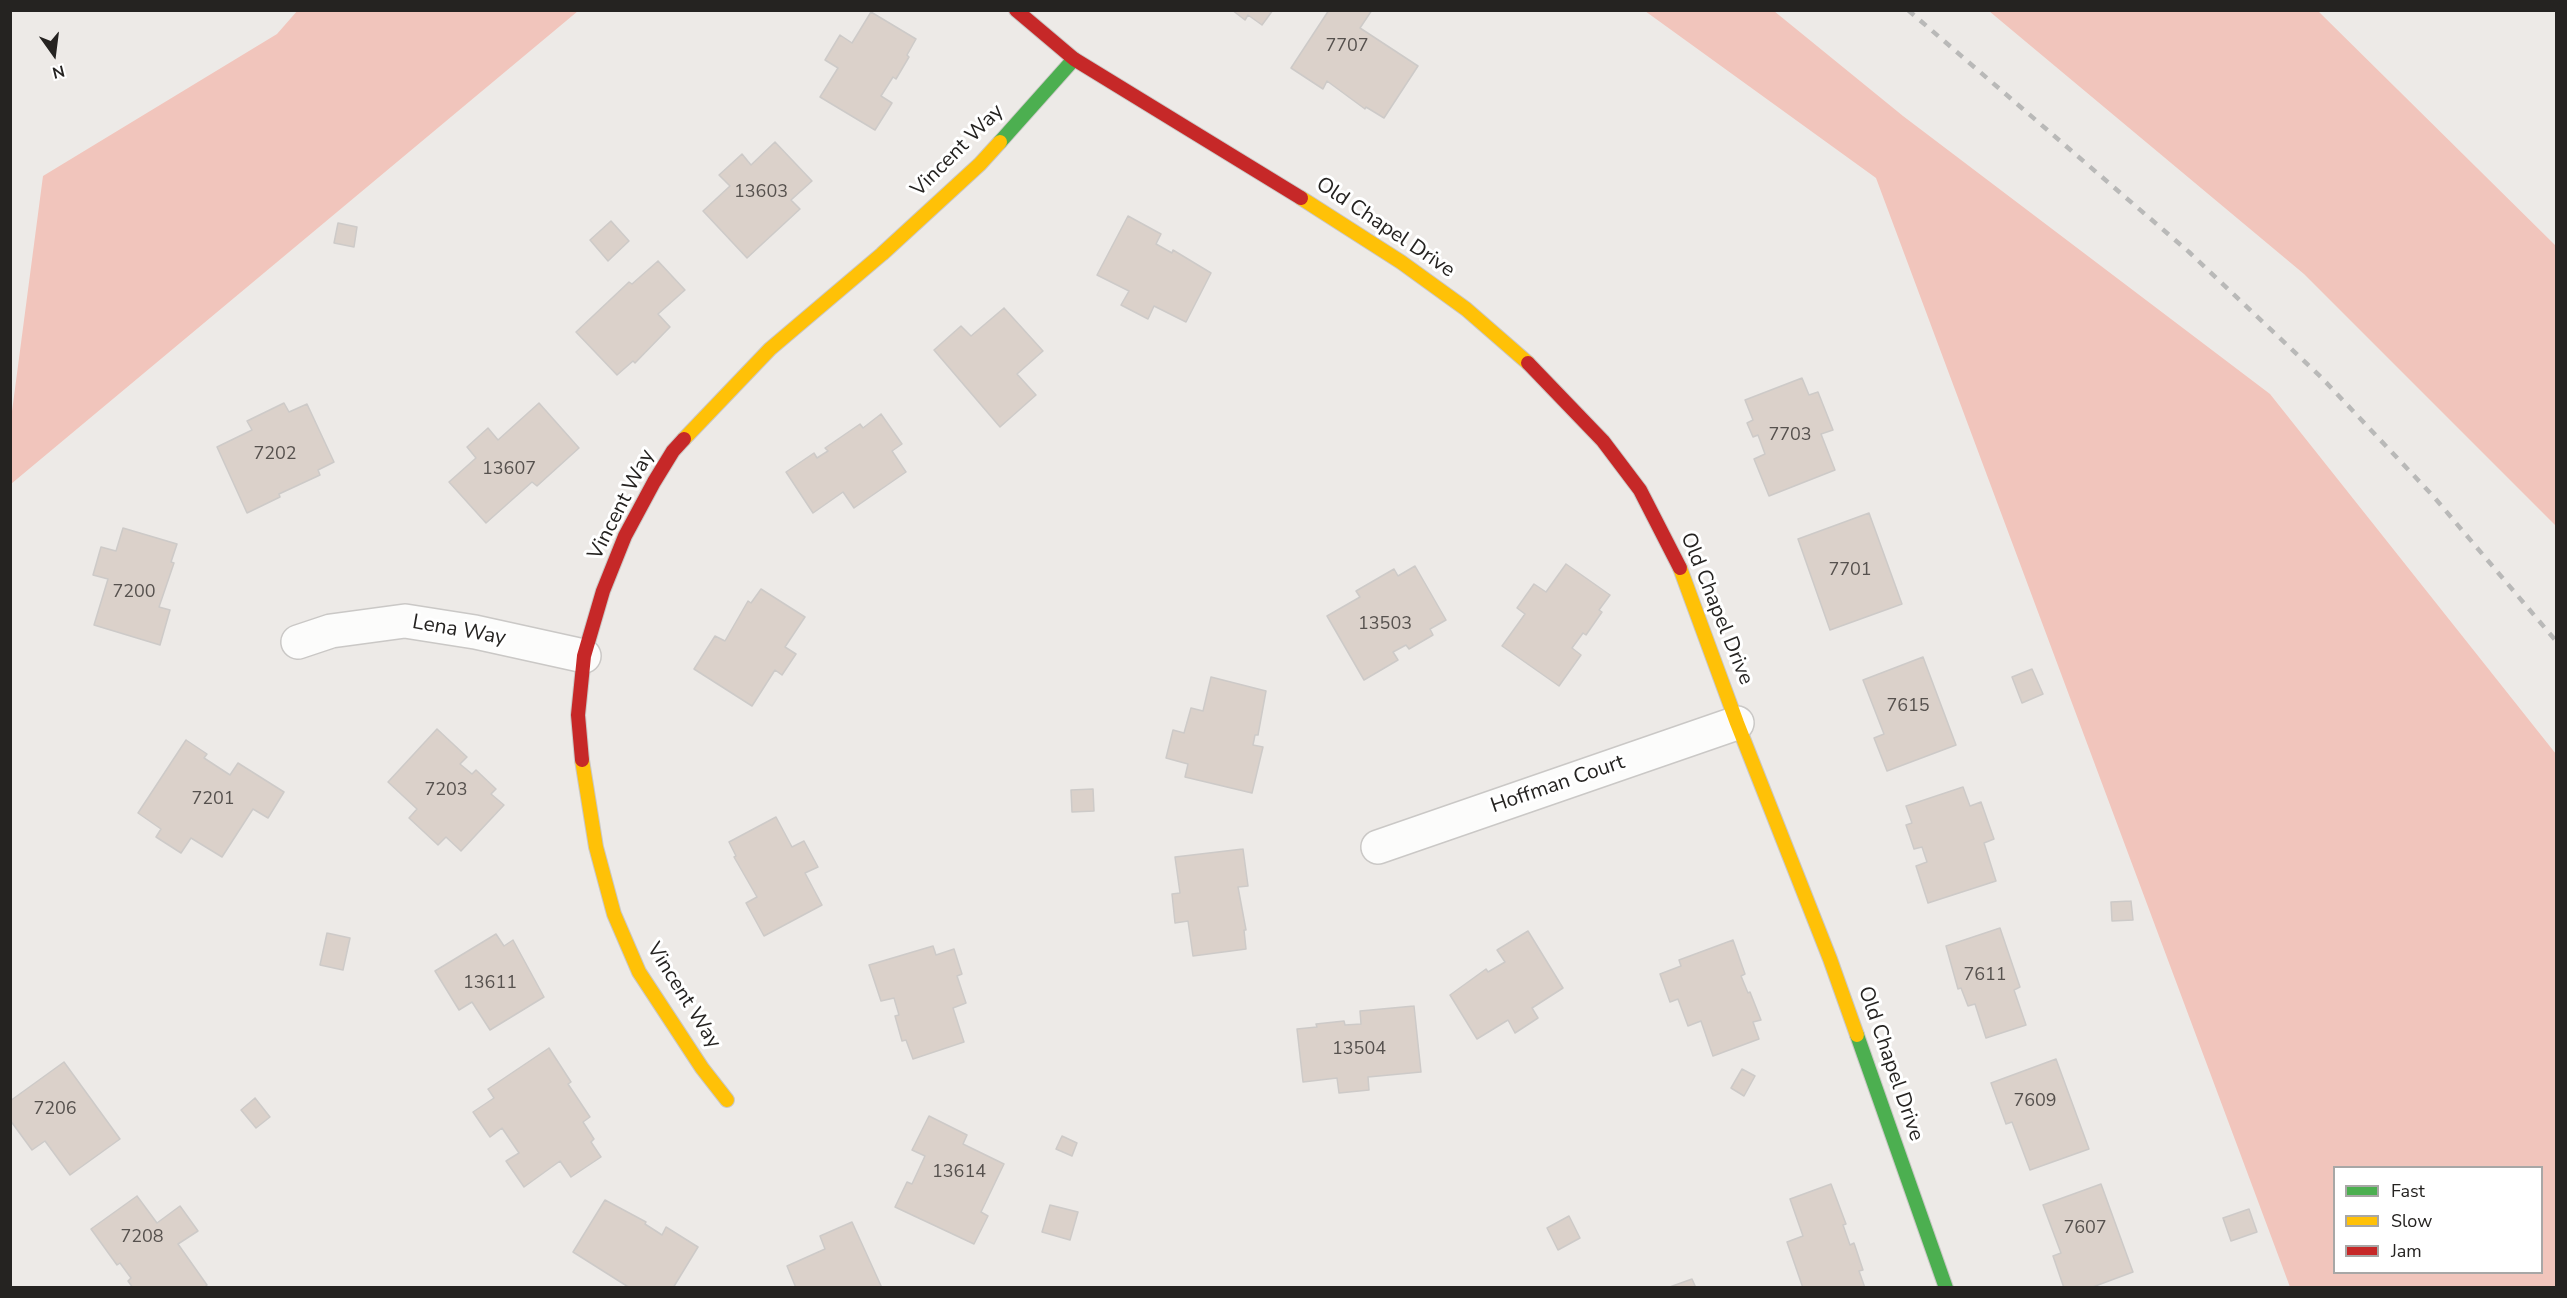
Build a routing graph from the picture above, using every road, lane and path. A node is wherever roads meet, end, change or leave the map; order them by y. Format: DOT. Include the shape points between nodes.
graph roads {
  1 [pos="1016,10"];
  2 [pos="1074,59"];
  3 [pos="298,642"];
  4 [pos="584,656"];
  5 [pos="1737,723"];
  6 [pos="1378,847"];
  7 [pos="727,1100"];
  8 [pos="1946,1287"];
  1 -- 2 [label="street, Old Chapel Drive"];
  2 -- 4 [label="street, Vincent Way" via="981,164 770,349 673,451 625,536 603,591"];
  2 -- 5 [label="street, Old Chapel Drive" via="1251,165 1401,262 1520,354 1564,398 1640,490 1677,560"];
  3 -- 4 [label="street, Lena Way" via="331,631 405,621"];
  4 -- 7 [label="street, Vincent Way" via="578,715 583,774 596,847 614,914 639,972"];
  5 -- 6 [label="street, Hoffman Court"];
  5 -- 8 [label="street, Old Chapel Drive" via="1830,959"];
}
